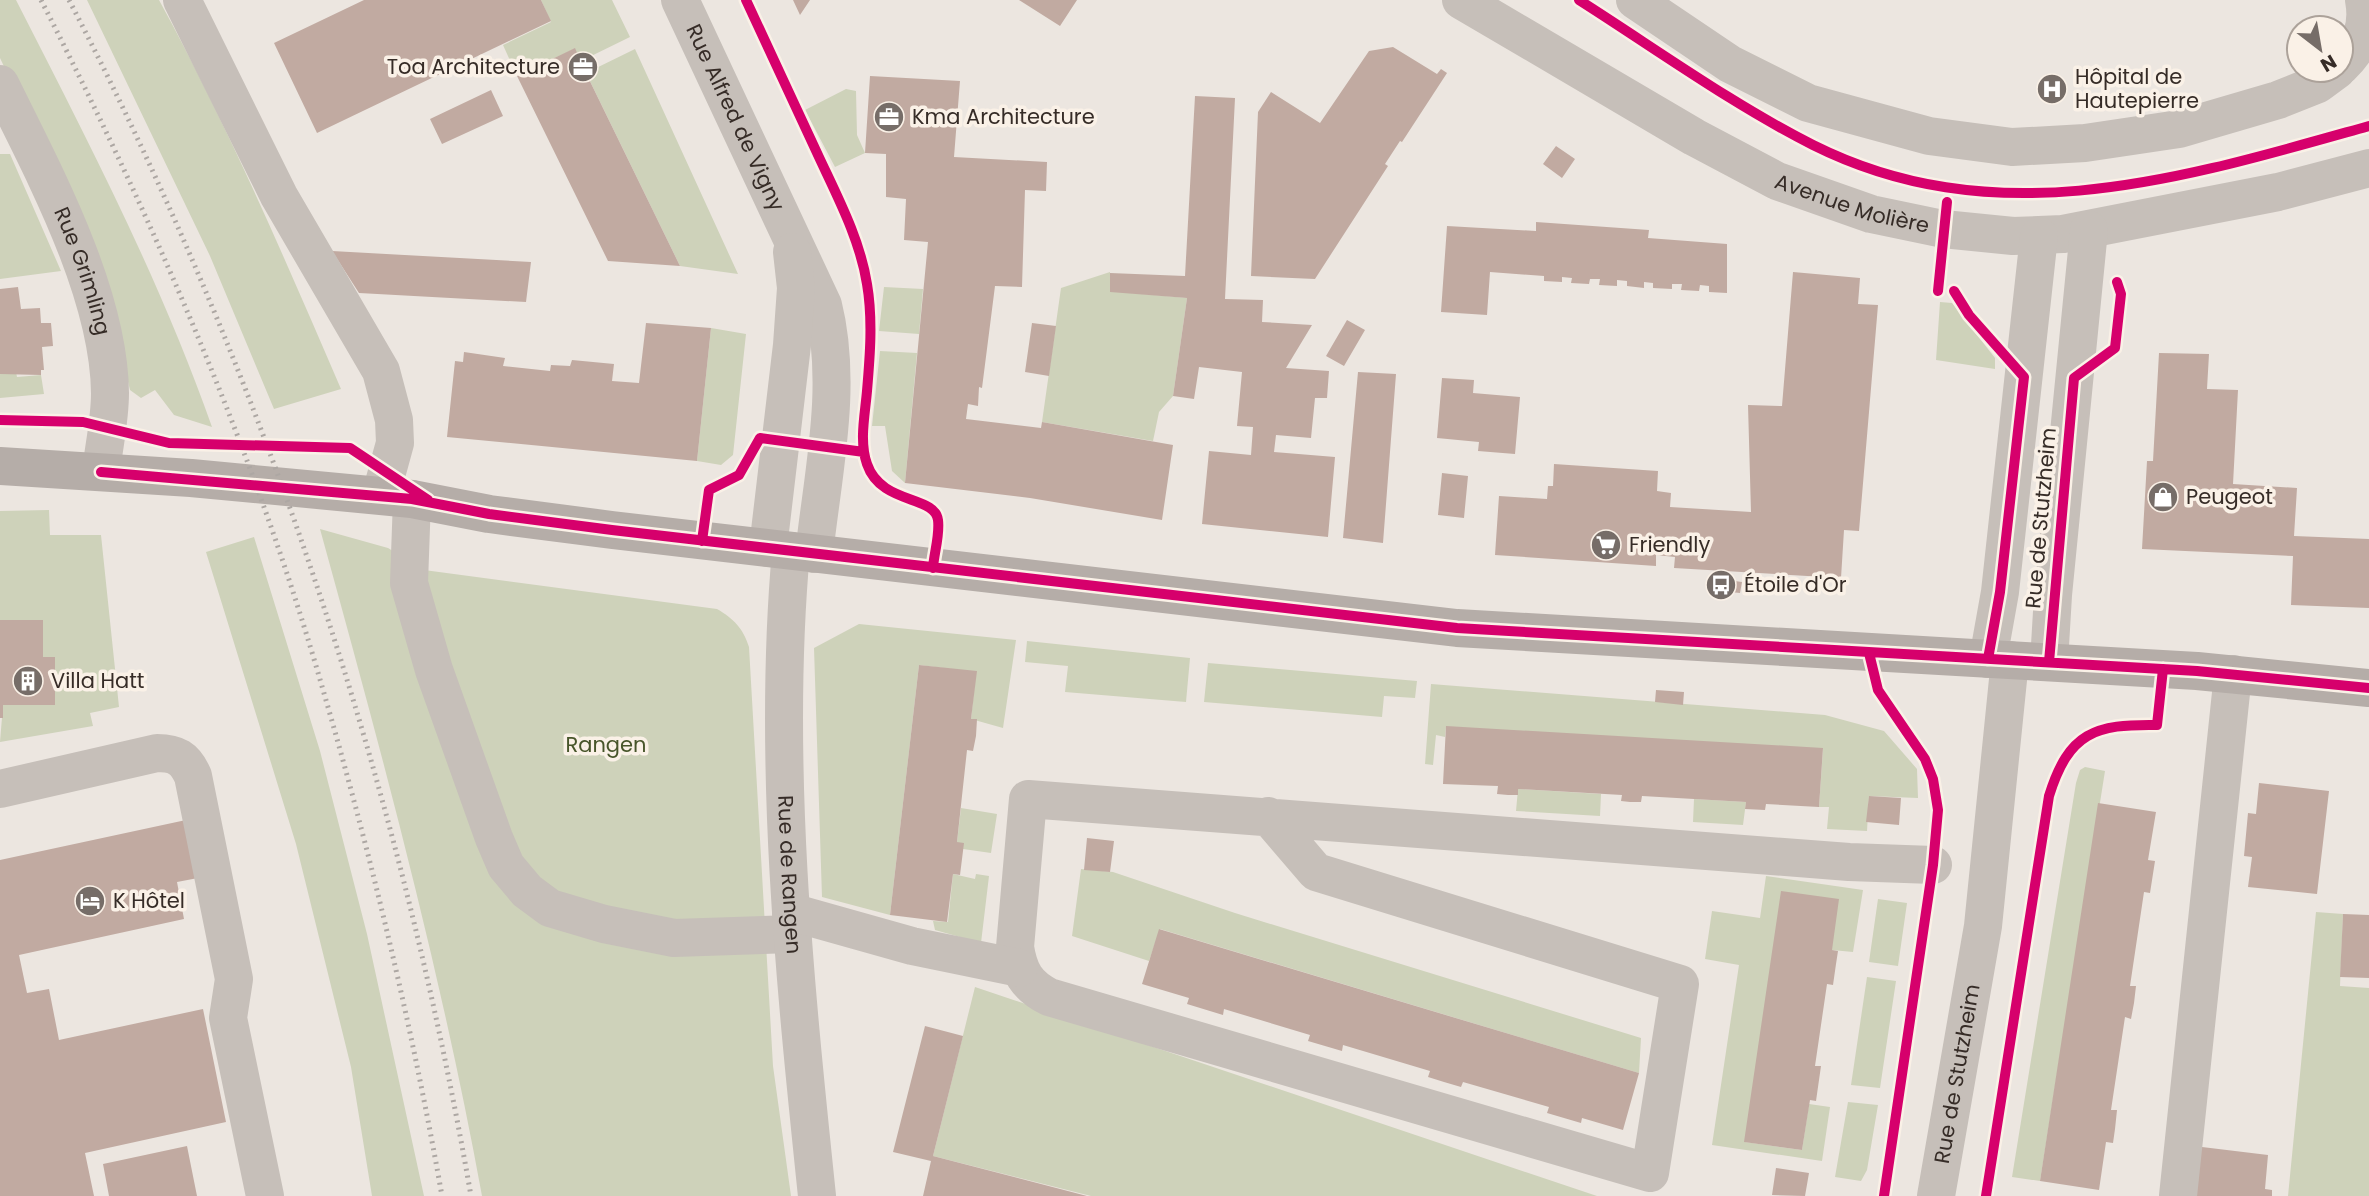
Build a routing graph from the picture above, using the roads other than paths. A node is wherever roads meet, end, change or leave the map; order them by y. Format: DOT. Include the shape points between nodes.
graph roads {
  1 [pos="182,0"];
  2 [pos="680,0"];
  3 [pos="1461,0"];
  4 [pos="1635,0"];
  5 [pos="2364,0"];
  6 [pos="2355,51"];
  7 [pos="0,84"];
  8 [pos="2318,84"];
  9 [pos="2369,169"];
  10 [pos="2089,230"];
  11 [pos="2039,236"];
  12 [pos="0,466"];
  13 [pos="101,472"];
  14 [pos="397,496"];
  15 [pos="791,551"];
  16 [pos="1999,660"];
  17 [pos="2049,662"];
  18 [pos="2233,674"];
  19 [pos="2369,688"];
  20 [pos="0,789"];
  21 [pos="1268,817"];
  22 [pos="1933,865"];
  23 [pos="792,923"];
  24 [pos="1018,968"];
  25 [pos="265,1196"];
  26 [pos="817,1196"];
  27 [pos="1936,1196"];
  28 [pos="2178,1196"];
  1 -- 14 [label="street" via="279,196 381,371 394,420"];
  2 -- 15 [label="street, Rue Alfred de Vigny" via="789,236 810,270 831,336 833,369"];
  3 -- 11 [label="street, Avenue Molière" via="1776,181 1829,201 1916,224"];
  4 -- 8 [label="street" via="1730,64 1808,103 1929,136 2012,147 2085,144 2179,129"];
  5 -- 6 [label="street" via="2367,15"];
  7 -- 13 [label="street, Rue Grimling" via="82,264 102,324 110,391"];
  9 -- 10 [label="street, Avenue Molière"];
  10 -- 11 [label="street, Avenue Molière"];
  10 -- 17 [label="street, Rue de Stutzheim"];
  11 -- 16 [label="street, Rue de Stutzheim" via="2000,592"];
  12 -- 13 [label="main road"];
  13 -- 14 [label="main road"];
  14 -- 15 [label="main road" via="489,514"];
  14 -- 23 [label="street" via="409,583 433,670 494,838 506,866 527,891 550,908 674,938"];
  15 -- 16 [label="main road" via="1437,626"];
  15 -- 23 [label="street, Rue de Rangen" via="783,641"];
  16 -- 17 [label="main road"];
  16 -- 27 [label="street, Rue de Stutzheim" via="1983,926"];
  17 -- 18 [label="main road"];
  18 -- 19 [label="main road"];
  18 -- 28 [label="street"];
  20 -- 25 [label="street" via="157,753 172,753 186,761 193,776 234,979 228,1017"];
  21 -- 22 [label="street"];
  21 -- 24 [label="street" via="1028,799 1016,924"];
  21 -- 24 [label="street" via="1316,873 1680,984 1650,1173 1049,997 1032,988"];
  23 -- 24 [label="street"];
  23 -- 26 [label="street, Rue de Rangen"];
}
